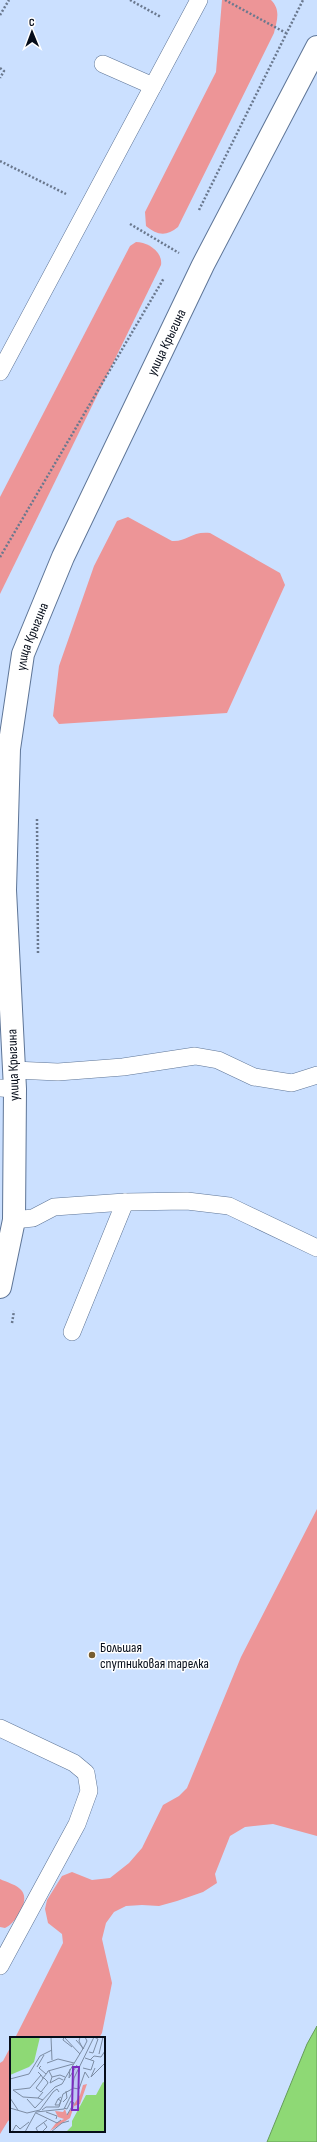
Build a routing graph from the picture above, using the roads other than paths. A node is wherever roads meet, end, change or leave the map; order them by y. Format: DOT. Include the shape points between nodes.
graph roads {
  1 [pos="199,0"];
  2 [pos="317,47"];
  3 [pos="103,64"];
  4 [pos="153,86"];
  5 [pos="0,372"];
  6 [pos="3,889"];
  7 [pos="317,1075"];
  8 [pos="10,1082"];
  9 [pos="125,1202"];
  10 [pos="14,1220"];
  11 [pos="317,1248"];
  12 [pos="0,1287"];
  13 [pos="72,1332"];
  14 [pos="0,1728"];
  15 [pos="0,1966"];
  1 -- 4 [label="lane"];
  2 -- 6 [label="main road, улица Крыгина" via="202,265 63,557 24,654 9,749"];
  3 -- 4 [label="lane"];
  4 -- 5 [label="lane"];
  6 -- 8 [label="main road, улица Крыгина"];
  7 -- 8 [label="lane" via="292,1083 254,1077 218,1060 195,1056 116,1068 58,1072"];
  8 -- 10 [label="main road, улица Крыгина"];
  9 -- 10 [label="lane" via="54,1207 33,1218"];
  9 -- 11 [label="lane" via="187,1201 229,1206"];
  9 -- 13 [label="lane"];
  10 -- 12 [label="main road, улица Крыгина"];
  14 -- 15 [label="lane" via="74,1763 86,1773 89,1791 77,1824"];
}
